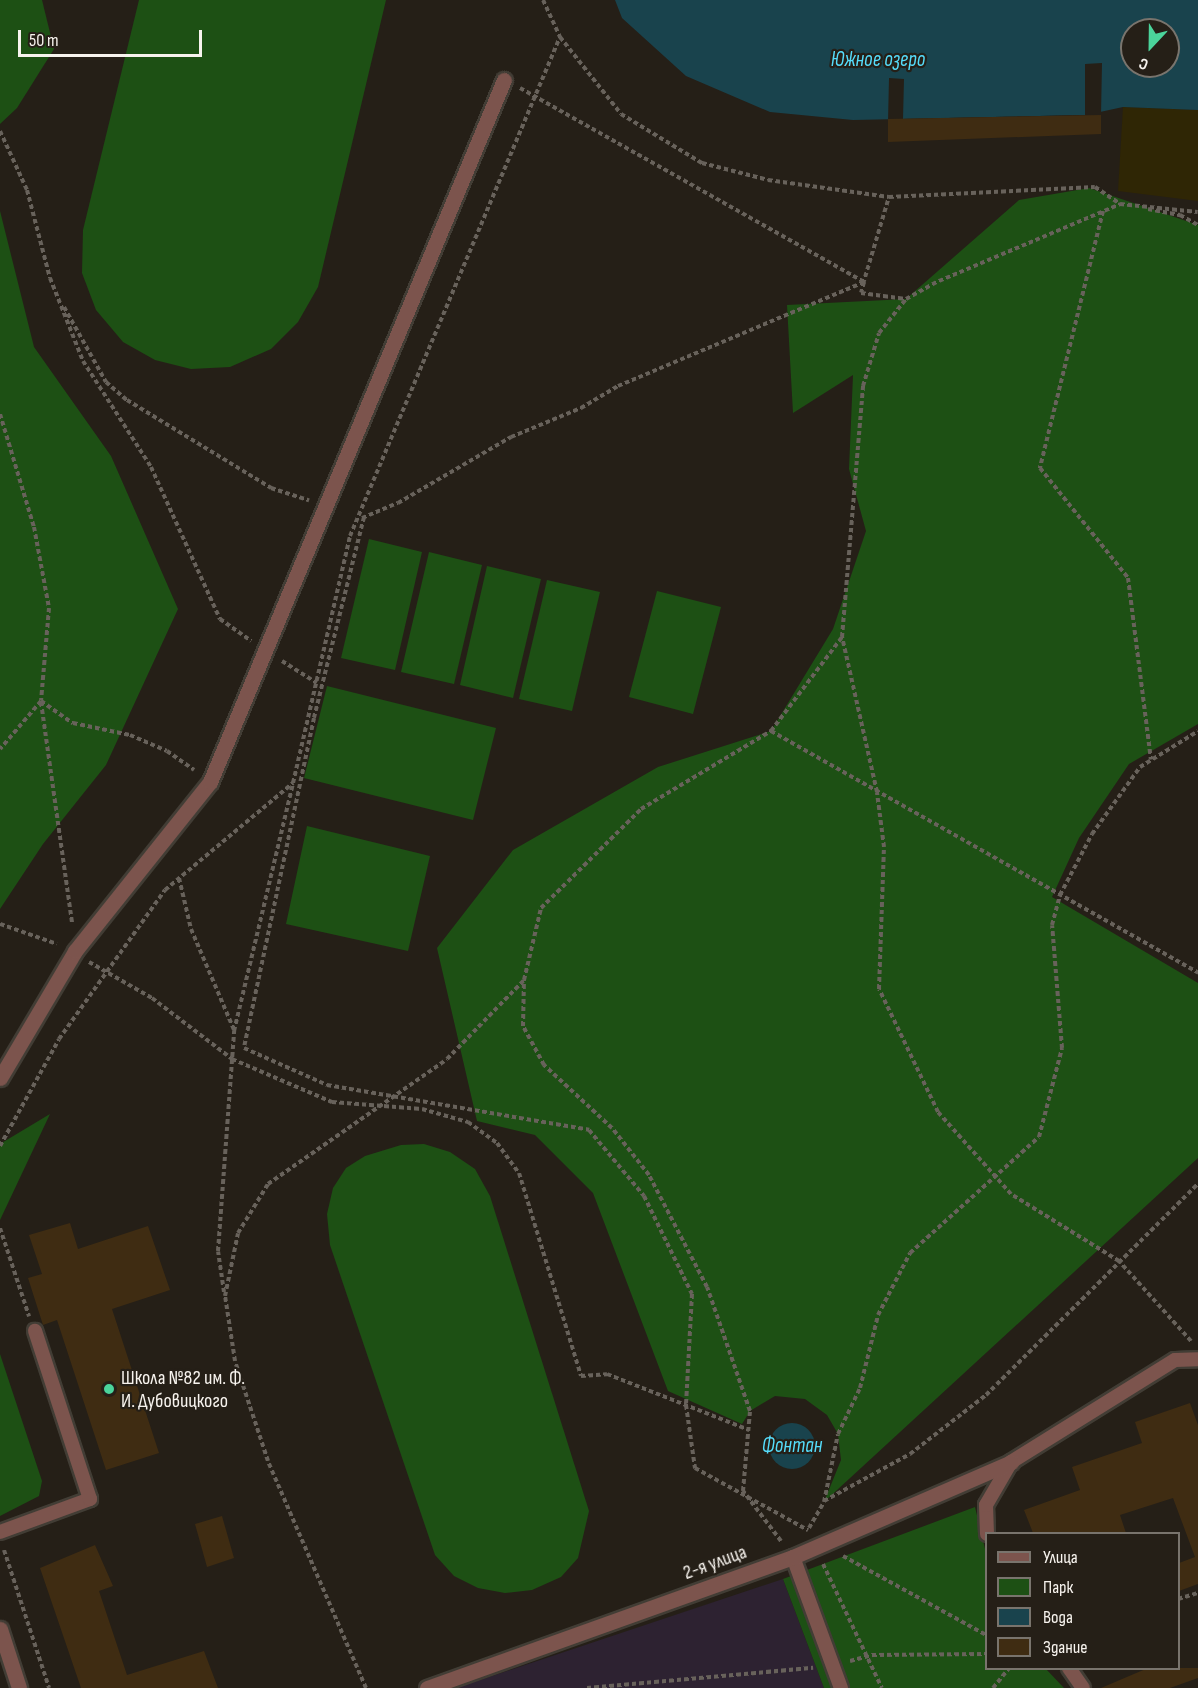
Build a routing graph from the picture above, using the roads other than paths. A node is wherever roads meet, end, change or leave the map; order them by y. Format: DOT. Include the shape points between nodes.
graph roads {
  1 [pos="504,80"];
  2 [pos="0,1078"];
  3 [pos="35,1331"];
  4 [pos="1198,1359"];
  5 [pos="1011,1462"];
  6 [pos="0,1532"];
  7 [pos="987,1532"];
  8 [pos="793,1557"];
  9 [pos="0,1629"];
  10 [pos="1070,1670"];
  11 [pos="19,1688"];
  12 [pos="427,1688"];
  13 [pos="841,1688"];
  14 [pos="1083,1688"];
  1 -- 2 [label="street" via="210,782 75,951"];
  3 -- 6 [label="lane" via="90,1499"];
  4 -- 5 [label="lane" via="1174,1360"];
  5 -- 7 [label="lane" via="986,1504"];
  5 -- 8 [label="street, 2-я улица"];
  8 -- 12 [label="street, 2-я улица"];
  8 -- 13 [label="lane"];
  9 -- 11 [label="street"];
  10 -- 14 [label="lane"];
}
